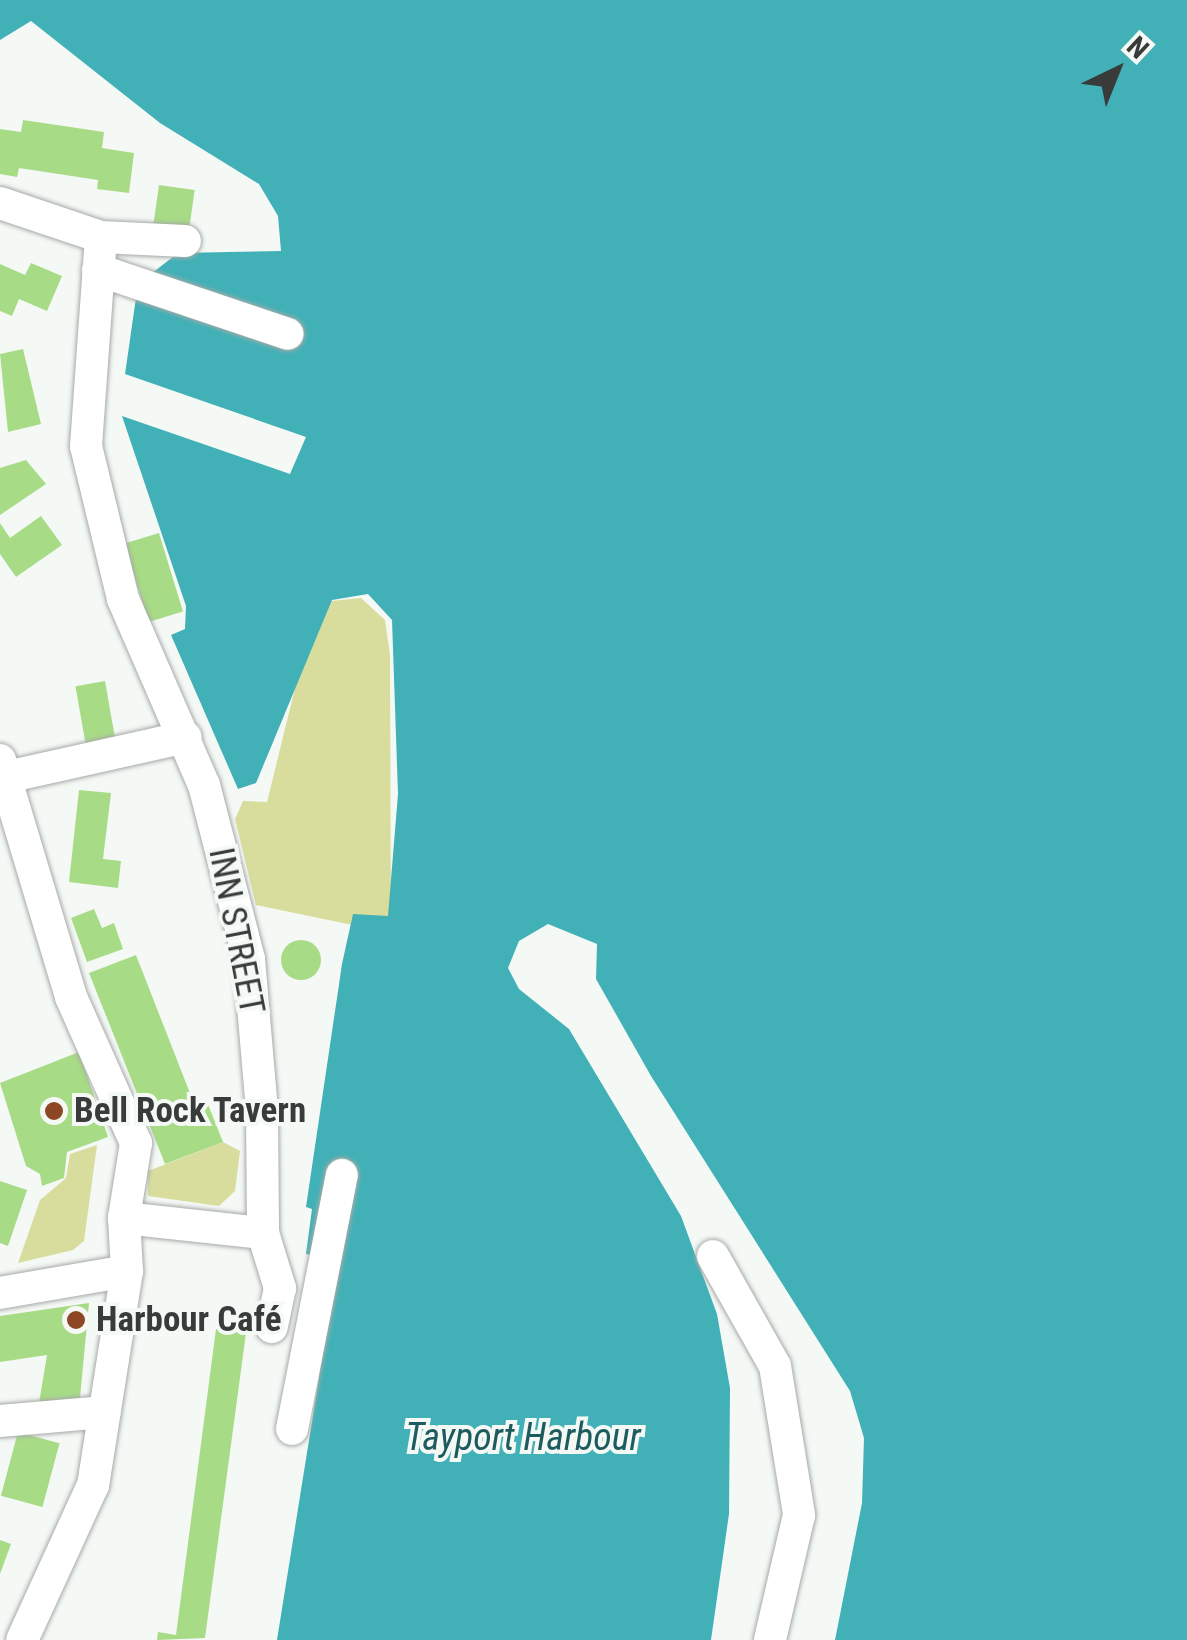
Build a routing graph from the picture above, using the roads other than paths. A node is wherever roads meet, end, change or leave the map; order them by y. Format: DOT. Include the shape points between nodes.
graph roads {
  1 [pos="0,203"];
  2 [pos="185,241"];
  3 [pos="100,254"];
  4 [pos="288,334"];
  5 [pos="186,738"];
  6 [pos="3,768"];
  7 [pos="342,1175"];
  8 [pos="124,1218"];
  9 [pos="263,1234"];
  10 [pos="713,1256"];
  11 [pos="126,1271"];
  12 [pos="0,1293"];
  13 [pos="272,1327"];
  14 [pos="105,1412"];
  15 [pos="0,1421"];
  16 [pos="292,1430"];
  17 [pos="22,1640"];
  18 [pos="770,1640"];
  1 -- 3 [label="street"];
  2 -- 3 [label="street"];
  3 -- 4 [label="street"];
  3 -- 5 [label="street, INN STREET" via="86,446 123,599"];
  5 -- 6 [label="street"];
  5 -- 9 [label="street, INN STREET" via="249,959 262,1112"];
  6 -- 8 [label="street" via="71,997 136,1143"];
  7 -- 16 [label="street"];
  8 -- 9 [label="street"];
  8 -- 11 [label="street"];
  9 -- 13 [label="street, INN STREET" via="280,1288"];
  10 -- 18 [label="street" via="775,1366 799,1516"];
  11 -- 12 [label="street"];
  11 -- 14 [label="street"];
  14 -- 15 [label="street"];
  14 -- 17 [label="street" via="93,1485"];
}
